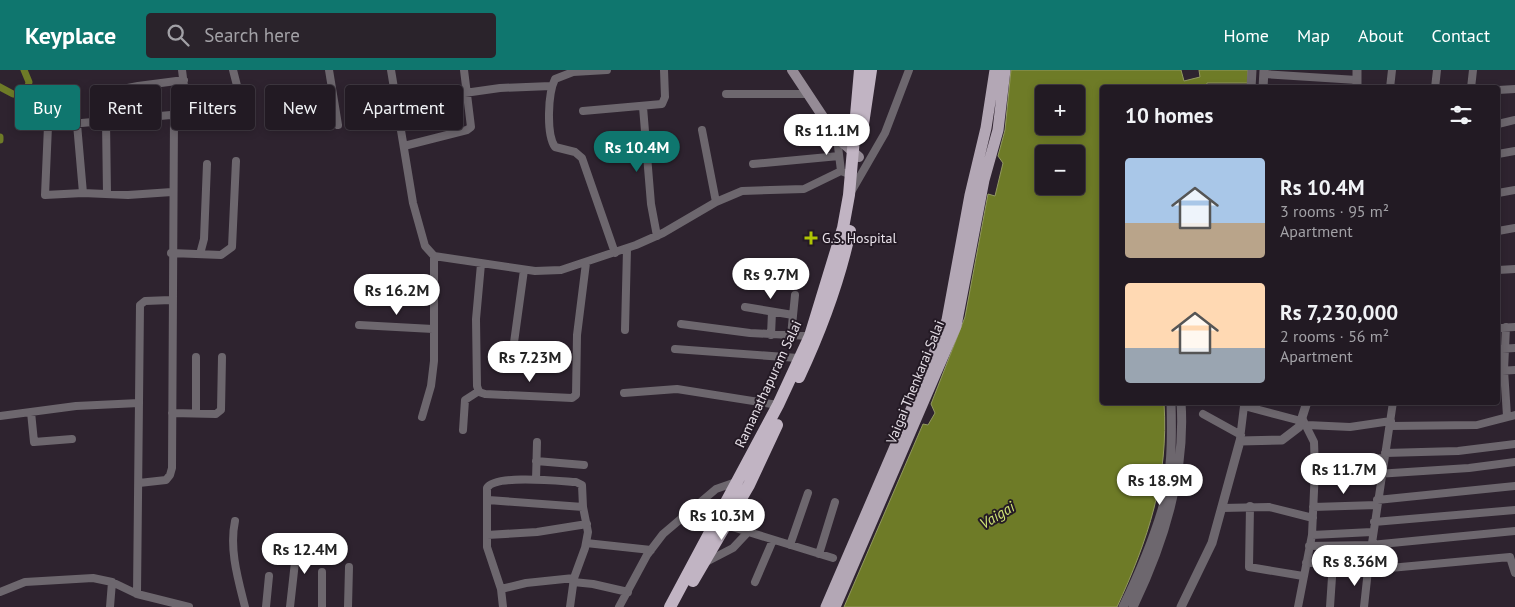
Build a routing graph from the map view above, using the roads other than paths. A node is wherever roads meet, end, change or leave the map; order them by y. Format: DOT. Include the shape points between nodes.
graph roads {
  1 [pos="182,70"];
  2 [pos="233,70"];
  3 [pos="329,70"];
  4 [pos="391,70"];
  5 [pos="464,70"];
  6 [pos="586,70"];
  7 [pos="607,70"];
  8 [pos="664,70"];
  9 [pos="792,70"];
  10 [pos="860,70"];
  11 [pos="871,70"];
  12 [pos="909,70"];
  13 [pos="995,70"];
  14 [pos="1005,70"];
  15 [pos="1252,70"];
  16 [pos="1357,70"];
  17 [pos="1392,70"];
  18 [pos="1437,70"];
  19 [pos="1473,70"];
  20 [pos="1264,72"];
  21 [pos="184,80"];
  22 [pos="1357,84"];
  23 [pos="146,85"];
  24 [pos="184,85"];
  25 [pos="237,85"];
  26 [pos="1251,85"];
  27 [pos="1263,85"];
  28 [pos="1390,85"];
  29 [pos="1435,85"];
  30 [pos="1471,85"];
  31 [pos="551,86"];
  32 [pos="1515,89"];
  33 [pos="1500,90"];
  34 [pos="463,92"];
  35 [pos="466,92"];
  36 [pos="726,94"];
  37 [pos="808,94"];
  38 [pos="643,108"];
  39 [pos="583,111"];
  40 [pos="1515,120"];
  41 [pos="1500,124"];
  42 [pos="338,125"];
  43 [pos="48,130"];
  44 [pos="78,130"];
  45 [pos="106,130"];
  46 [pos="174,130"];
  47 [pos="702,130"];
  48 [pos="837,138"];
  49 [pos="404,146"];
  50 [pos="646,150"];
  51 [pos="1515,151"];
  52 [pos="603,152"];
  53 [pos="855,154"];
  54 [pos="1500,154"];
  55 [pos="839,156"];
  56 [pos="236,161"];
  57 [pos="207,164"];
  58 [pos="753,164"];
  59 [pos="845,172"];
  60 [pos="852,190"];
  61 [pos="1515,190"];
  62 [pos="83,192"];
  63 [pos="172,192"];
  64 [pos="1500,193"];
  65 [pos="107,194"];
  66 [pos="716,202"];
  67 [pos="1515,228"];
  68 [pos="1500,231"];
  69 [pos="657,236"];
  70 [pos="627,248"];
  71 [pos="171,253"];
  72 [pos="615,253"];
  73 [pos="200,254"];
  74 [pos="434,256"];
  75 [pos="586,263"];
  76 [pos="481,264"];
  77 [pos="1515,269"];
  78 [pos="524,270"];
  79 [pos="1500,270"];
  80 [pos="795,295"];
  81 [pos="171,300"];
  82 [pos="745,307"];
  83 [pos="772,312"];
  84 [pos="793,316"];
  85 [pos="681,324"];
  86 [pos="359,325"];
  87 [pos="1515,327"];
  88 [pos="1500,328"];
  89 [pos="1506,328"];
  90 [pos="433,330"];
  91 [pos="625,330"];
  92 [pos="771,335"];
  93 [pos="791,336"];
  94 [pos="810,336"];
  95 [pos="1515,348"];
  96 [pos="675,349"];
  97 [pos="1501,349"];
  98 [pos="196,357"];
  99 [pos="222,357"];
  100 [pos="512,357"];
  101 [pos="798,358"];
  102 [pos="1515,370"];
  103 [pos="1501,371"];
  104 [pos="479,391"];
  105 [pos="624,393"];
  106 [pos="139,403"];
  107 [pos="778,405"];
  108 [pos="1170,405"];
  109 [pos="1181,405"];
  110 [pos="1244,405"];
  111 [pos="1248,405"];
  112 [pos="1306,405"];
  113 [pos="1392,405"];
  114 [pos="31,412"];
  115 [pos="172,413"];
  116 [pos="196,413"];
  117 [pos="1203,414"];
  118 [pos="1511,415"];
  119 [pos="0,416"];
  120 [pos="422,417"];
  121 [pos="1304,421"];
  122 [pos="1390,424"];
  123 [pos="463,430"];
  124 [pos="1240,438"];
  125 [pos="72,439"];
  126 [pos="537,442"];
  127 [pos="1515,444"];
  128 [pos="1385,455"];
  129 [pos="536,461"];
  130 [pos="1315,462"];
  131 [pos="1515,462"];
  132 [pos="584,465"];
  133 [pos="1381,475"];
  134 [pos="1315,478"];
  135 [pos="536,480"];
  136 [pos="139,482"];
  137 [pos="736,482"];
  138 [pos="749,485"];
  139 [pos="1515,486"];
  140 [pos="808,493"];
  141 [pos="488,500"];
  142 [pos="836,502"];
  143 [pos="1377,502"];
  144 [pos="1250,506"];
  145 [pos="583,507"];
  146 [pos="1313,507"];
  147 [pos="1222,508"];
  148 [pos="1515,510"];
  149 [pos="1313,518"];
  150 [pos="235,521"];
  151 [pos="1374,522"];
  152 [pos="587,524"];
  153 [pos="726,525"];
  154 [pos="1515,531"];
  155 [pos="748,532"];
  156 [pos="1372,532"];
  157 [pos="487,535"];
  158 [pos="1312,535"];
  159 [pos="773,540"];
  160 [pos="318,543"];
  161 [pos="586,543"];
  162 [pos="790,545"];
  163 [pos="1371,545"];
  164 [pos="1309,546"];
  165 [pos="651,550"];
  166 [pos="819,554"];
  167 [pos="833,558"];
  168 [pos="1333,562"];
  169 [pos="704,563"];
  170 [pos="1306,563"];
  171 [pos="1369,566"];
  172 [pos="349,567"];
  173 [pos="322,572"];
  174 [pos="1515,573"];
  175 [pos="269,576"];
  176 [pos="1303,576"];
  177 [pos="574,580"];
  178 [pos="112,582"];
  179 [pos="755,582"];
  180 [pos="0,583"];
  181 [pos="11,586"];
  182 [pos="501,589"];
  183 [pos="0,592"];
  184 [pos="628,592"];
  185 [pos="137,594"];
  186 [pos="1184,605"];
  187 [pos="110,607"];
  188 [pos="184,607"];
  189 [pos="245,607"];
  190 [pos="266,607"];
  191 [pos="290,607"];
  192 [pos="322,607"];
  193 [pos="348,607"];
  194 [pos="502,607"];
  195 [pos="570,607"];
  196 [pos="619,607"];
  197 [pos="670,607"];
  198 [pos="680,607"];
  199 [pos="826,607"];
  200 [pos="835,607"];
  201 [pos="1123,607"];
  202 [pos="1133,607"];
  203 [pos="1298,607"];
  204 [pos="1330,607"];
  205 [pos="1364,607"];
  1 -- 21 [label="street"];
  2 -- 25 [label="street"];
  3 -- 42 [label="street"];
  4 -- 49 [label="street"];
  5 -- 35 [label="street"];
  6 -- 7 [label="street"];
  6 -- 31 [label="street" via="563,75"];
  8 -- 38 [label="street" via="664,101"];
  9 -- 37 [label="main road"];
  10 -- 53 [label="highway, Ramanathapuram Salai"];
  11 -- 53 [label="highway, Ramanathapuram Salai"];
  12 -- 60 [label="street" via="885,133"];
  13 -- 199 [label="main road, Vaigai Thenkarai Salai" via="947,320"];
  14 -- 200 [label="main road, Vaigai Thenkarai Salai" via="998,130 984,180 956,326"];
  15 -- 26 [label="street"];
  16 -- 22 [label="street"];
  17 -- 28 [label="street"];
  18 -- 29 [label="street"];
  19 -- 30 [label="street"];
  20 -- 22 [label="street"];
  20 -- 27 [label="street"];
  21 -- 23 [label="street"];
  21 -- 24 [label="street"];
  31 -- 35 [label="street"];
  31 -- 72 [label="street" via="549,135 560,150 575,152 582,158"];
  32 -- 33 [label="street"];
  34 -- 35 [label="street"];
  35 -- 49 [label="street" via="472,125 467,130"];
  36 -- 37 [label="street"];
  37 -- 48 [label="main road"];
  38 -- 39 [label="street"];
  38 -- 50 [label="street"];
  40 -- 41 [label="street"];
  43 -- 62 [label="street" via="45,195"];
  44 -- 62 [label="street"];
  45 -- 65 [label="street"];
  46 -- 63 [label="street"];
  47 -- 66 [label="street"];
  48 -- 53 [label="main road"];
  48 -- 55 [label="street"];
  49 -- 74 [label="street" via="413,203 425,246"];
  50 -- 52 [label="street"];
  50 -- 69 [label="street"];
  51 -- 54 [label="street"];
  53 -- 59 [label="highway, Ramanathapuram Salai"];
  53 -- 60 [label="highway, Ramanathapuram Salai"];
  55 -- 58 [label="street"];
  55 -- 59 [label="street"];
  56 -- 73 [label="street" via="232,247 221,255"];
  57 -- 73 [label="street" via="204,239"];
  59 -- 60 [label="highway, Ramanathapuram Salai"];
  59 -- 66 [label="street" via="804,189 742,191"];
  60 -- 94 [label="highway, Ramanathapuram Salai"];
  60 -- 138 [label="highway, Ramanathapuram Salai" via="844,261 821,332"];
  61 -- 64 [label="street"];
  62 -- 65 [label="street"];
  63 -- 65 [label="street"];
  63 -- 71 [label="street"];
  66 -- 69 [label="street"];
  67 -- 68 [label="street"];
  69 -- 70 [label="street"];
  70 -- 72 [label="street"];
  70 -- 91 [label="street"];
  71 -- 73 [label="street"];
  71 -- 81 [label="street"];
  72 -- 75 [label="street"];
  74 -- 76 [label="street"];
  74 -- 90 [label="street"];
  75 -- 78 [label="street" via="561,270"];
  75 -- 104 [label="street" via="577,335 576,396 485,394"];
  76 -- 78 [label="street"];
  76 -- 104 [label="street" via="476,319"];
  77 -- 79 [label="street"];
  78 -- 100 [label="street"];
  80 -- 84 [label="street"];
  81 -- 106 [label="street" via="145,301 140,305"];
  81 -- 115 [label="street"];
  82 -- 83 [label="street"];
  83 -- 84 [label="street"];
  83 -- 92 [label="street"];
  84 -- 93 [label="street"];
  85 -- 92 [label="street"];
  86 -- 90 [label="street"];
  87 -- 89 [label="street"];
  88 -- 89 [label="street"];
  89 -- 97 [label="street"];
  90 -- 120 [label="street" via="431,386"];
  92 -- 93 [label="street"];
  93 -- 94 [label="street"];
  94 -- 101 [label="highway, Ramanathapuram Salai"];
  95 -- 97 [label="street"];
  96 -- 101 [label="street"];
  97 -- 103 [label="street"];
  98 -- 116 [label="street"];
  99 -- 116 [label="street" via="221,410 216,414"];
  101 -- 107 [label="highway, Ramanathapuram Salai"];
  102 -- 103 [label="street"];
  103 -- 118 [label="street"];
  104 -- 123 [label="street" via="465,400"];
  105 -- 107 [label="street" via="677,389"];
  106 -- 114 [label="street"];
  106 -- 136 [label="street"];
  107 -- 137 [label="highway, Ramanathapuram Salai"];
  108 -- 201 [label="street" via="1170,468 1162,509"];
  109 -- 202 [label="street" via="1182,437 1169,517"];
  110 -- 124 [label="street"];
  111 -- 121 [label="street"];
  112 -- 121 [label="street"];
  113 -- 122 [label="street"];
  114 -- 119 [label="street"];
  114 -- 125 [label="street" via="34,442"];
  115 -- 116 [label="street"];
  115 -- 136 [label="street" via="170,475 160,482"];
  117 -- 124 [label="street"];
  118 -- 122 [label="street" via="1476,425"];
  121 -- 122 [label="street" via="1350,427"];
  121 -- 124 [label="street" via="1282,440"];
  121 -- 130 [label="street" via="1314,442"];
  122 -- 128 [label="street"];
  124 -- 147 [label="street"];
  126 -- 129 [label="street"];
  127 -- 128 [label="street"];
  128 -- 130 [label="street"];
  128 -- 133 [label="street"];
  129 -- 132 [label="street"];
  129 -- 135 [label="street"];
  130 -- 134 [label="street"];
  131 -- 133 [label="street"];
  133 -- 134 [label="street"];
  133 -- 143 [label="street"];
  134 -- 146 [label="street"];
  135 -- 141 [label="street" via="490,483"];
  135 -- 145 [label="street" via="580,483"];
  136 -- 185 [label="street"];
  137 -- 138 [label="street"];
  137 -- 165 [label="street" via="716,490 663,534"];
  137 -- 197 [label="highway, Ramanathapuram Salai"];
  138 -- 153 [label="highway, Ramanathapuram Salai"];
  139 -- 143 [label="street"];
  140 -- 162 [label="street"];
  141 -- 145 [label="street"];
  141 -- 157 [label="street"];
  142 -- 166 [label="street"];
  143 -- 146 [label="street"];
  143 -- 151 [label="street"];
  144 -- 147 [label="street"];
  144 -- 149 [label="street" via="1269,507"];
  144 -- 176 [label="street" via="1249,566"];
  145 -- 152 [label="street"];
  146 -- 149 [label="street"];
  147 -- 186 [label="street" via="1212,543"];
  148 -- 151 [label="street"];
  149 -- 158 [label="street"];
  150 -- 189 [label="street" via="232,535"];
  151 -- 156 [label="street"];
  152 -- 157 [label="street" via="538,532"];
  152 -- 161 [label="street"];
  153 -- 155 [label="street"];
  153 -- 169 [label="highway, Ramanathapuram Salai"];
  154 -- 163 [label="street"];
  155 -- 159 [label="street"];
  155 -- 169 [label="street" via="733,548"];
  156 -- 158 [label="street"];
  156 -- 163 [label="street"];
  157 -- 182 [label="street" via="488,552"];
  158 -- 164 [label="street"];
  159 -- 162 [label="street"];
  159 -- 179 [label="street"];
  160 -- 191 [label="street" via="297,544"];
  161 -- 165 [label="street"];
  161 -- 177 [label="street"];
  162 -- 166 [label="street"];
  163 -- 164 [label="street"];
  163 -- 171 [label="street"];
  164 -- 170 [label="street"];
  165 -- 184 [label="street"];
  166 -- 167 [label="street"];
  168 -- 170 [label="street"];
  168 -- 171 [label="street"];
  168 -- 204 [label="street"];
  169 -- 198 [label="highway, Ramanathapuram Salai"];
  170 -- 176 [label="street"];
  171 -- 174 [label="street" via="1510,557"];
  171 -- 205 [label="street"];
  172 -- 193 [label="street"];
  173 -- 192 [label="street"];
  175 -- 190 [label="street"];
  176 -- 203 [label="street"];
  177 -- 182 [label="street" via="526,583"];
  177 -- 184 [label="street"];
  177 -- 195 [label="street"];
  178 -- 181 [label="street" via="93,578 25,582"];
  178 -- 185 [label="street"];
  178 -- 187 [label="street"];
  180 -- 181 [label="street"];
  181 -- 183 [label="street"];
  182 -- 194 [label="street"];
  184 -- 196 [label="street"];
  185 -- 188 [label="street"];
}
